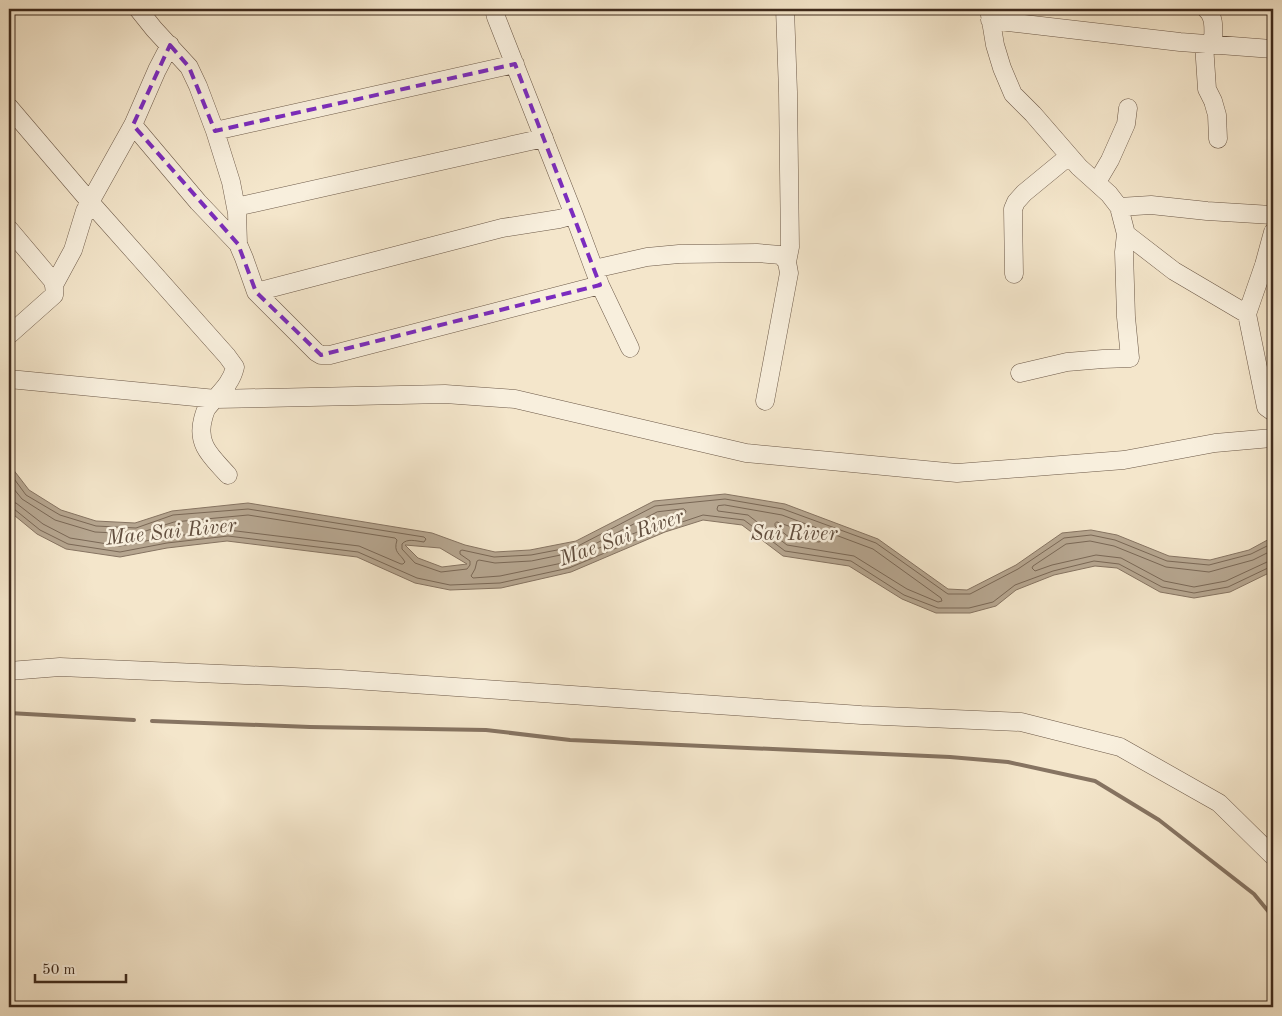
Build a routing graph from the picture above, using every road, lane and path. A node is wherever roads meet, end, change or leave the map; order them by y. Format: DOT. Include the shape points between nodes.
graph roads {
  1 [pos="138,9"];
  2 [pos="494,9"];
  3 [pos="784,9"];
  4 [pos="1206,9"];
  5 [pos="990,14"];
  6 [pos="1209,44"];
  7 [pos="170,46"];
  8 [pos="1273,49"];
  9 [pos="515,64"];
  10 [pos="9,107"];
  11 [pos="1128,108"];
  12 [pos="133,125"];
  13 [pos="215,131"];
  14 [pos="544,138"];
  15 [pos="1218,139"];
  16 [pos="1069,156"];
  17 [pos="1097,182"];
  18 [pos="90,202"];
  19 [pos="236,207"];
  20 [pos="1119,208"];
  21 [pos="574,214"];
  22 [pos="1273,215"];
  23 [pos="9,229"];
  24 [pos="1273,232"];
  25 [pos="1126,234"];
  26 [pos="238,244"];
  27 [pos="787,262"];
  28 [pos="1014,274"];
  29 [pos="597,277"];
  30 [pos="54,285"];
  31 [pos="256,292"];
  32 [pos="1247,314"];
  33 [pos="9,335"];
  34 [pos="630,348"];
  35 [pos="1020,372"];
  36 [pos="9,379"];
  37 [pos="216,399"];
  38 [pos="765,401"];
  39 [pos="1273,412"];
  40 [pos="1273,438"];
  41 [pos="228,475"];
  42 [pos="9,671"];
  43 [pos="1273,856"];
  1 -- 7 [label="street"];
  2 -- 9 [label="street"];
  3 -- 27 [label="street" via="790,247"];
  4 -- 6 [label="street" via="1214,24"];
  5 -- 6 [label="street"];
  5 -- 16 [label="street" via="1000,60 1013,94"];
  6 -- 8 [label="street"];
  6 -- 15 [label="street" via="1207,89 1217,115"];
  7 -- 12 [label="street"];
  7 -- 13 [label="street" via="189,67"];
  9 -- 13 [label="street"];
  9 -- 14 [label="street"];
  10 -- 18 [label="street"];
  11 -- 17 [label="street" via="1126,124"];
  12 -- 18 [label="street"];
  12 -- 26 [label="street"];
  13 -- 19 [label="street"];
  14 -- 19 [label="street"];
  14 -- 21 [label="street"];
  16 -- 17 [label="street"];
  16 -- 28 [label="street" via="1016,202 1013,209"];
  17 -- 20 [label="street"];
  18 -- 30 [label="street" via="74,250"];
  18 -- 37 [label="street" via="235,367 233,376"];
  19 -- 26 [label="street"];
  20 -- 22 [label="street" via="1151,205"];
  20 -- 25 [label="street"];
  21 -- 29 [label="street"];
  21 -- 31 [label="street" via="502,228"];
  23 -- 30 [label="street"];
  24 -- 32 [label="street"];
  25 -- 32 [label="street" via="1174,271"];
  25 -- 35 [label="street" via="1124,259 1130,358 1067,362"];
  26 -- 31 [label="street"];
  27 -- 29 [label="street" via="781,255 757,253 647,256"];
  27 -- 38 [label="street" via="789,273"];
  29 -- 31 [label="street" via="330,355 316,352"];
  29 -- 34 [label="street"];
  30 -- 33 [label="street" via="54,295"];
  32 -- 39 [label="street" via="1266,407"];
  36 -- 37 [label="street"];
  37 -- 40 [label="street" via="444,394 515,399 746,453 957,473 1124,460 1215,443"];
  37 -- 41 [label="street" via="206,410 201,437 207,451"];
  42 -- 43 [label="street" via="60,667 340,679 1021,722 1120,747 1219,803"];
}
